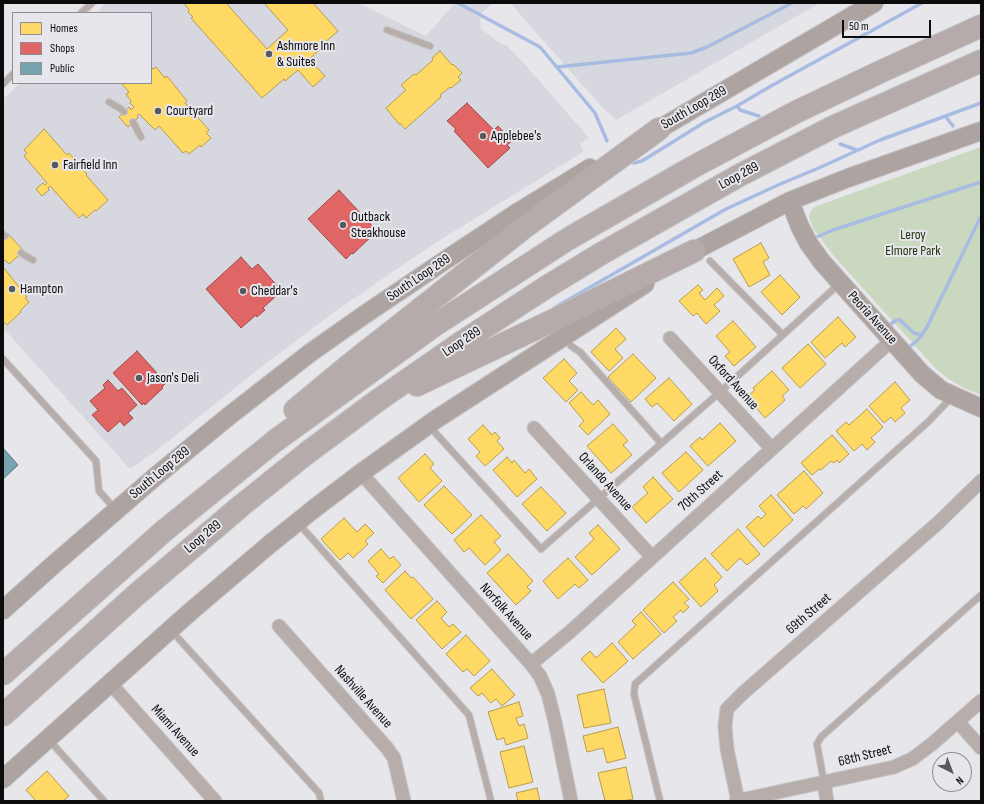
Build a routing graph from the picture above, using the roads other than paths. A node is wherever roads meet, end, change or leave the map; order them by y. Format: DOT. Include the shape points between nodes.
graph roads {
  1 [pos="92,3"];
  2 [pos="874,3"];
  3 [pos="82,12"];
  4 [pos="981,26"];
  5 [pos="387,30"];
  6 [pos="430,46"];
  7 [pos="981,61"];
  8 [pos="12,75"];
  9 [pos="3,84"];
  10 [pos="109,102"];
  11 [pos="124,112"];
  12 [pos="133,122"];
  13 [pos="659,129"];
  14 [pos="981,131"];
  15 [pos="141,137"];
  16 [pos="790,201"];
  17 [pos="20,253"];
  18 [pos="702,256"];
  19 [pos="33,260"];
  20 [pos="840,283"];
  21 [pos="783,335"];
  22 [pos="564,336"];
  23 [pos="670,338"];
  24 [pos="892,340"];
  25 [pos="3,359"];
  26 [pos="720,392"];
  27 [pos="953,396"];
  28 [pos="377,401"];
  29 [pos="981,408"];
  30 [pos="429,425"];
  31 [pos="534,428"];
  32 [pos="661,444"];
  33 [pos="772,449"];
  34 [pos="361,473"];
  35 [pos="228,479"];
  36 [pos="981,481"];
  37 [pos="598,499"];
  38 [pos="116,510"];
  39 [pos="298,522"];
  40 [pos="652,557"];
  41 [pos="981,595"];
  42 [pos="3,610"];
  43 [pos="279,626"];
  44 [pos="178,638"];
  45 [pos="531,664"];
  46 [pos="3,674"];
  47 [pos="110,683"];
  48 [pos="981,701"];
  49 [pos="3,715"];
  50 [pos="958,722"];
  51 [pos="48,739"];
  52 [pos="981,748"];
  53 [pos="3,779"];
  54 [pos="824,782"];
  55 [pos="741,800"];
  56 [pos="104,801"];
  57 [pos="215,801"];
  58 [pos="321,801"];
  59 [pos="404,801"];
  60 [pos="491,801"];
  61 [pos="571,801"];
  62 [pos="660,801"];
  63 [pos="827,801"];
  1 -- 3 [label="lane"];
  2 -- 13 [label="main road, South Loop 289"];
  4 -- 35 [label="highway, Loop 289" via="796,112 686,170 568,239 432,327 275,441"];
  5 -- 6 [label="lane"];
  7 -- 28 [label="highway, Loop 289" via="833,127 678,209 548,286"];
  8 -- 9 [label="lane"];
  10 -- 11 [label="lane"];
  12 -- 15 [label="lane"];
  13 -- 35 [label="highway" via="526,226 348,366 268,434"];
  13 -- 38 [label="main road, South Loop 289" via="607,157 515,214 364,315 229,416"];
  14 -- 16 [label="main road"];
  16 -- 18 [label="main road"];
  16 -- 20 [label="main road, Peoria Avenue" via="809,244"];
  17 -- 19 [label="lane"];
  18 -- 21 [label="lane"];
  18 -- 22 [label="main road" via="626,297"];
  18 -- 28 [label="highway" via="508,342 432,379"];
  20 -- 21 [label="lane"];
  20 -- 24 [label="main road, Peoria Avenue"];
  21 -- 26 [label="lane"];
  22 -- 30 [label="main road"];
  22 -- 32 [label="lane"];
  23 -- 26 [label="street, Oxford Avenue"];
  24 -- 27 [label="main road, Peoria Avenue" via="922,374 941,390"];
  24 -- 33 [label="street, 70th Street"];
  25 -- 38 [label="lane" via="96,461 99,491"];
  26 -- 32 [label="lane"];
  26 -- 33 [label="street, Oxford Avenue"];
  27 -- 29 [label="main road, Peoria Avenue"];
  27 -- 62 [label="lane" via="928,422 635,684 634,694"];
  28 -- 49 [label="highway, Loop 289" via="307,453 201,539"];
  30 -- 34 [label="main road"];
  30 -- 37 [label="lane" via="541,550"];
  31 -- 37 [label="street, Orlando Avenue"];
  32 -- 37 [label="lane"];
  33 -- 40 [label="street, 70th Street"];
  34 -- 39 [label="main road"];
  34 -- 45 [label="street, Norfolk Avenue"];
  35 -- 46 [label="highway, Loop 289" via="165,530"];
  36 -- 55 [label="street, 69th Street" via="938,523 727,709 725,726 728,749"];
  37 -- 40 [label="street, Orlando Avenue"];
  38 -- 42 [label="main road, South Loop 289"];
  39 -- 47 [label="main road"];
  39 -- 60 [label="lane" via="469,715"];
  40 -- 45 [label="street, 70th Street"];
  41 -- 54 [label="lane" via="821,737 817,744"];
  43 -- 59 [label="street, Nashville Avenue" via="387,748 394,758"];
  44 -- 58 [label="lane" via="319,793"];
  45 -- 61 [label="street, Norfolk Avenue" via="548,694"];
  47 -- 51 [label="main road"];
  47 -- 57 [label="street, Miami Avenue"];
  48 -- 50 [label="street, 68th Street"];
  50 -- 52 [label="street"];
  50 -- 54 [label="street, 68th Street" via="912,759 894,767"];
  51 -- 53 [label="main road"];
  51 -- 56 [label="lane"];
  54 -- 55 [label="street, 68th Street"];
  54 -- 63 [label="street"];
}
